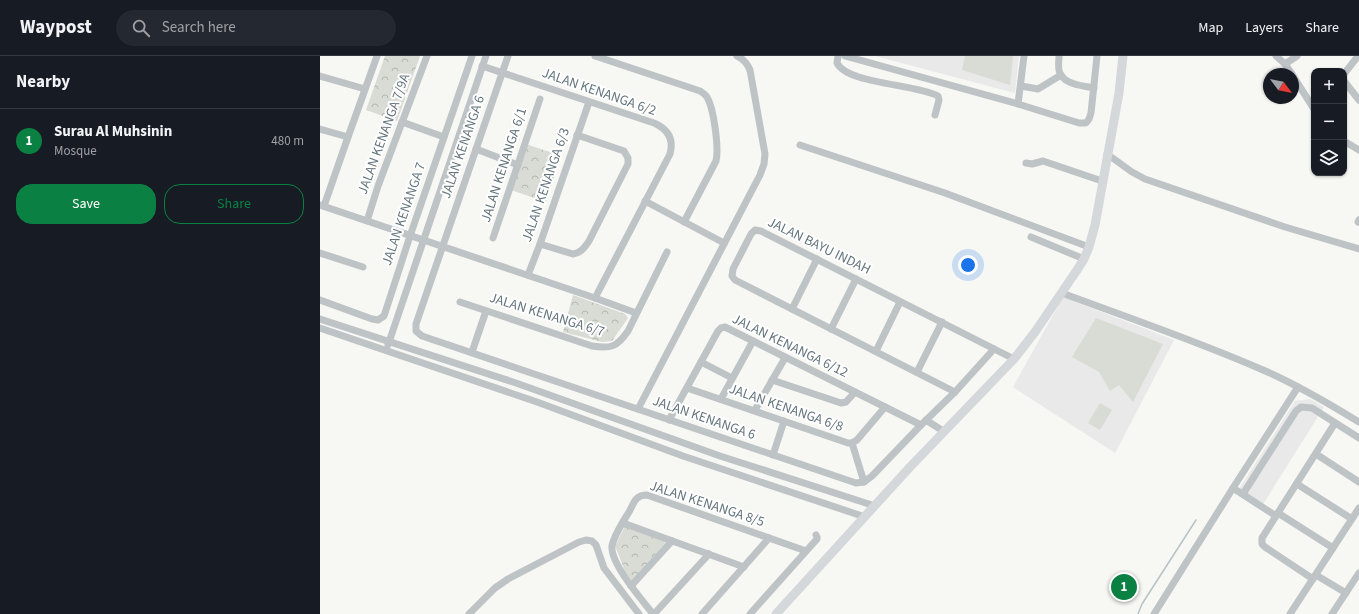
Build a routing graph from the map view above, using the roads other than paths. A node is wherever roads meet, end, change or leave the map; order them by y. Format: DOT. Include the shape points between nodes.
graph roads {
  1 [pos="377,56"];
  2 [pos="427,56"];
  3 [pos="472,56"];
  4 [pos="486,56"];
  5 [pos="508,56"];
  6 [pos="595,56"];
  7 [pos="737,56"];
  8 [pos="838,56"];
  9 [pos="845,56"];
  10 [pos="1024,56"];
  11 [pos="1059,56"];
  12 [pos="1097,56"];
  13 [pos="1123,56"];
  14 [pos="1276,56"];
  15 [pos="1298,56"];
  16 [pos="1358,56"];
  17 [pos="1285,64"];
  18 [pos="482,66"];
  19 [pos="1288,68"];
  20 [pos="1347,70"];
  21 [pos="502,72"];
  22 [pos="1061,75"];
  23 [pos="320,76"];
  24 [pos="1299,83"];
  25 [pos="1347,85"];
  26 [pos="1021,86"];
  27 [pos="1094,88"];
  28 [pos="365,90"];
  29 [pos="1311,97"];
  30 [pos="540,99"];
  31 [pos="1359,100"];
  32 [pos="588,102"];
  33 [pos="1018,104"];
  34 [pos="935,115"];
  35 [pos="402,122"];
  36 [pos="320,129"];
  37 [pos="577,135"];
  38 [pos="348,137"];
  39 [pos="444,137"];
  40 [pos="1347,143"];
  41 [pos="800,145"];
  42 [pos="476,149"];
  43 [pos="1359,150"];
  44 [pos="1107,154"];
  45 [pos="1026,163"];
  46 [pos="518,165"];
  47 [pos="1102,181"];
  48 [pos="320,192"];
  49 [pos="328,195"];
  50 [pos="645,202"];
  51 [pos="322,206"];
  52 [pos="367,221"];
  53 [pos="684,222"];
  54 [pos="410,236"];
  55 [pos="1031,237"];
  56 [pos="493,238"];
  57 [pos="423,240"];
  58 [pos="724,243"];
  59 [pos="540,244"];
  60 [pos="443,247"];
  61 [pos="1088,247"];
  62 [pos="1359,249"];
  63 [pos="667,252"];
  64 [pos="320,253"];
  65 [pos="817,259"];
  66 [pos="1084,259"];
  67 [pos="363,268"];
  68 [pos="528,275"];
  69 [pos="856,279"];
  70 [pos="1062,293"];
  71 [pos="594,298"];
  72 [pos="320,300"];
  73 [pos="460,302"];
  74 [pos="900,302"];
  75 [pos="792,309"];
  76 [pos="486,311"];
  77 [pos="636,313"];
  78 [pos="320,319"];
  79 [pos="942,322"];
  80 [pos="320,328"];
  81 [pos="831,328"];
  82 [pos="753,341"];
  83 [pos="389,342"];
  84 [pos="994,349"];
  85 [pos="386,351"];
  86 [pos="876,351"];
  87 [pos="472,352"];
  88 [pos="785,358"];
  89 [pos="1014,359"];
  90 [pos="701,362"];
  91 [pos="917,372"];
  92 [pos="732,378"];
  93 [pos="772,380"];
  94 [pos="1298,387"];
  95 [pos="687,388"];
  96 [pos="855,392"];
  97 [pos="955,392"];
  98 [pos="720,399"];
  99 [pos="885,407"];
  100 [pos="638,409"];
  101 [pos="755,410"];
  102 [pos="669,420"];
  103 [pos="784,421"];
  104 [pos="923,422"];
  105 [pos="1359,422"];
  106 [pos="1335,423"];
  107 [pos="943,432"];
  108 [pos="1359,438"];
  109 [pos="852,443"];
  110 [pos="1316,454"];
  111 [pos="773,455"];
  112 [pos="864,482"];
  113 [pos="1359,482"];
  114 [pos="1297,484"];
  115 [pos="1232,488"];
  116 [pos="1243,494"];
  117 [pos="875,506"];
  118 [pos="1359,508"];
  119 [pos="1277,515"];
  120 [pos="865,517"];
  121 [pos="1352,519"];
  122 [pos="623,523"];
  123 [pos="816,535"];
  124 [pos="769,538"];
  125 [pos="672,540"];
  126 [pos="1333,548"];
  127 [pos="806,550"];
  128 [pos="709,554"];
  129 [pos="744,567"];
  130 [pos="1359,573"];
  131 [pos="1315,577"];
  132 [pos="632,586"];
  133 [pos="1346,593"];
  134 [pos="469,614"];
  135 [pos="639,614"];
  136 [pos="654,614"];
  137 [pos="702,614"];
  138 [pos="750,614"];
  139 [pos="776,614"];
  140 [pos="1154,614"];
  141 [pos="1290,614"];
  142 [pos="1332,614"];
  1 -- 28 [label="street"];
  2 -- 35 [label="street, JALAN KENANGA 7/9A"];
  3 -- 39 [label="street, JALAN KENANGA 7"];
  4 -- 18 [label="street"];
  5 -- 21 [label="street, JALAN KENANGA 6"];
  6 -- 53 [label="street" via="700,91 706,96 710,104 718,153"];
  7 -- 58 [label="street, JALAN KENANGA 6" via="743,59 750,70 765,159 760,175"];
  8 -- 34 [label="street" via="837,62 841,69 873,80 938,96"];
  9 -- 33 [label="street"];
  10 -- 26 [label="street"];
  11 -- 22 [label="street" via="1058,68"];
  12 -- 27 [label="street"];
  13 -- 44 [label="main road" via="1119,93"];
  14 -- 17 [label="street"];
  15 -- 17 [label="street"];
  16 -- 20 [label="street"];
  17 -- 19 [label="street"];
  18 -- 21 [label="street, JALAN KENANGA 6/2"];
  18 -- 57 [label="street"];
  21 -- 32 [label="street, JALAN KENANGA 6/2"];
  21 -- 42 [label="street, JALAN KENANGA 6"];
  22 -- 26 [label="street" via="1038,89"];
  22 -- 27 [label="street" via="1075,84"];
  23 -- 28 [label="street"];
  24 -- 29 [label="street"];
  25 -- 31 [label="street"];
  26 -- 33 [label="street"];
  27 -- 33 [label="street" via="1091,113 1086,122 1079,123"];
  28 -- 38 [label="street"];
  30 -- 46 [label="street, JALAN KENANGA 6/1"];
  32 -- 37 [label="street, JALAN KENANGA 6/3"];
  32 -- 50 [label="street, JALAN KENANGA 6/2" via="661,126 670,137 670,154"];
  35 -- 39 [label="street"];
  35 -- 52 [label="street, JALAN KENANGA 7/9A"];
  36 -- 38 [label="street"];
  37 -- 59 [label="street, JALAN KENANGA 6/3"];
  37 -- 59 [label="street" via="624,151 628,164 583,250 573,254"];
  38 -- 49 [label="street"];
  39 -- 54 [label="street, JALAN KENANGA 7"];
  40 -- 43 [label="street"];
  41 -- 61 [label="street" via="945,194"];
  42 -- 46 [label="street"];
  42 -- 60 [label="street, JALAN KENANGA 6"];
  44 -- 47 [label="main road"];
  44 -- 62 [label="street" via="1145,179 1285,227"];
  45 -- 47 [label="street" via="1043,161"];
  46 -- 56 [label="street, JALAN KENANGA 6/1"];
  47 -- 61 [label="main road"];
  48 -- 49 [label="street"];
  49 -- 51 [label="street"];
  50 -- 53 [label="street"];
  50 -- 71 [label="street, JALAN KENANGA 6/2"];
  51 -- 52 [label="street"];
  52 -- 54 [label="street"];
  53 -- 58 [label="street"];
  54 -- 57 [label="street"];
  54 -- 72 [label="street, JALAN KENANGA 7" via="384,316 378,320 372,319"];
  55 -- 66 [label="street"];
  57 -- 60 [label="street"];
  57 -- 83 [label="street"];
  58 -- 100 [label="street, JALAN KENANGA 6"];
  59 -- 68 [label="street, JALAN KENANGA 6/3"];
  60 -- 68 [label="street"];
  60 -- 87 [label="street, JALAN KENANGA 6" via="416,324 416,331 427,339"];
  61 -- 66 [label="main road"];
  63 -- 77 [label="street, JALAN KENANGA 6/7"];
  64 -- 67 [label="street"];
  65 -- 69 [label="street, JALAN BAYU INDAH"];
  65 -- 75 [label="street"];
  65 -- 75 [label="street, JALAN BAYU INDAH" via="755,230 733,269 732,276 735,280"];
  66 -- 70 [label="main road"];
  68 -- 71 [label="street"];
  69 -- 74 [label="street, JALAN BAYU INDAH"];
  69 -- 81 [label="street"];
  70 -- 89 [label="main road"];
  70 -- 94 [label="street" via="1183,337"];
  71 -- 77 [label="street"];
  73 -- 76 [label="street, JALAN KENANGA 6/7"];
  74 -- 79 [label="street, JALAN BAYU INDAH"];
  74 -- 86 [label="street"];
  75 -- 81 [label="street, JALAN BAYU INDAH"];
  76 -- 77 [label="street, JALAN KENANGA 6/7" via="592,346 604,347 614,346 621,340"];
  76 -- 87 [label="street"];
  78 -- 83 [label="street"];
  79 -- 84 [label="street, JALAN BAYU INDAH"];
  79 -- 91 [label="street"];
  80 -- 85 [label="street"];
  81 -- 86 [label="street, JALAN BAYU INDAH"];
  82 -- 88 [label="street, JALAN KENANGA 6/12"];
  82 -- 90 [label="street, JALAN KENANGA 6/12" via="730,329 721,328"];
  82 -- 92 [label="street"];
  83 -- 85 [label="street"];
  83 -- 117 [label="street" via="536,390 720,456"];
  84 -- 89 [label="street, JALAN BAYU INDAH"];
  84 -- 97 [label="street"];
  85 -- 120 [label="street"];
  86 -- 91 [label="street, JALAN BAYU INDAH"];
  87 -- 100 [label="street"];
  88 -- 93 [label="street"];
  88 -- 96 [label="street, JALAN KENANGA 6/12"];
  89 -- 107 [label="main road"];
  90 -- 92 [label="street"];
  90 -- 95 [label="street, JALAN KENANGA 6/12"];
  91 -- 97 [label="street, JALAN BAYU INDAH"];
  92 -- 98 [label="street"];
  93 -- 96 [label="street" via="841,403 846,402"];
  93 -- 101 [label="street"];
  94 -- 105 [label="street"];
  94 -- 115 [label="street"];
  95 -- 98 [label="street, JALAN KENANGA 6/8"];
  95 -- 102 [label="street, JALAN KENANGA 6/12"];
  96 -- 99 [label="street, JALAN KENANGA 6/12"];
  97 -- 104 [label="street"];
  98 -- 101 [label="street, JALAN KENANGA 6/8"];
  99 -- 104 [label="street, JALAN KENANGA 6/12"];
  99 -- 109 [label="street, JALAN KENANGA 6/8"];
  100 -- 102 [label="street, JALAN KENANGA 6"];
  101 -- 103 [label="street, JALAN KENANGA 6/8"];
  102 -- 111 [label="street, JALAN KENANGA 6"];
  103 -- 109 [label="street, JALAN KENANGA 6/8"];
  103 -- 111 [label="street"];
  104 -- 107 [label="street, JALAN KENANGA 6/12"];
  104 -- 112 [label="street"];
  106 -- 108 [label="street"];
  106 -- 110 [label="street"];
  106 -- 116 [label="street" via="1312,408 1301,407"];
  107 -- 117 [label="main road"];
  109 -- 112 [label="street"];
  110 -- 113 [label="street"];
  110 -- 114 [label="street"];
  111 -- 112 [label="street, JALAN KENANGA 6" via="847,481"];
  114 -- 119 [label="street"];
  114 -- 121 [label="street"];
  115 -- 116 [label="street"];
  115 -- 140 [label="street"];
  116 -- 119 [label="street"];
  117 -- 120 [label="main road"];
  118 -- 121 [label="street"];
  119 -- 126 [label="street"];
  119 -- 131 [label="street" via="1262,538 1262,544"];
  120 -- 139 [label="main road"];
  121 -- 126 [label="street"];
  122 -- 124 [label="street, JALAN KENANGA 8/5" via="636,498 647,495"];
  122 -- 125 [label="street"];
  122 -- 132 [label="street, JALAN KENANGA 8/5" via="612,545 612,551 621,572"];
  123 -- 127 [label="street" via="817,539"];
  124 -- 127 [label="street, JALAN KENANGA 8/5"];
  124 -- 129 [label="street"];
  125 -- 128 [label="street"];
  125 -- 132 [label="street"];
  126 -- 131 [label="street"];
  127 -- 138 [label="street"];
  128 -- 129 [label="street"];
  128 -- 136 [label="street"];
  129 -- 137 [label="street"];
  130 -- 133 [label="street"];
  131 -- 133 [label="street"];
  131 -- 141 [label="street"];
  132 -- 136 [label="street, JALAN KENANGA 8/5"];
  133 -- 142 [label="street"];
  134 -- 135 [label="street" via="508,579 586,540 596,545 604,568"];
}
